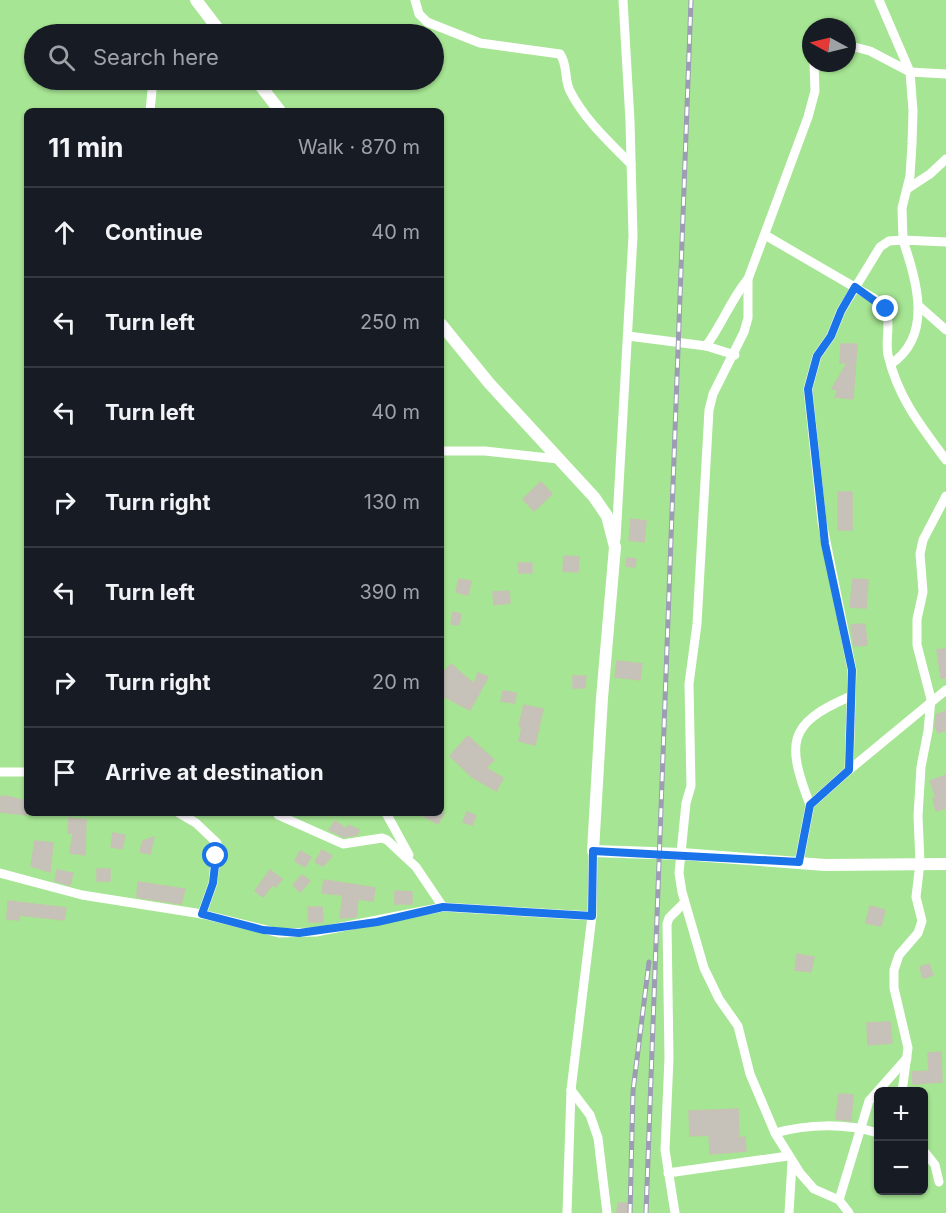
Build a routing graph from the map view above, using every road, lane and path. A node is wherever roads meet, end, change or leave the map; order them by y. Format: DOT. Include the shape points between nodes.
graph roads {
  1 [pos="196,0"];
  2 [pos="415,0"];
  3 [pos="623,0"];
  4 [pos="879,0"];
  5 [pos="214,24"];
  6 [pos="432,24"];
  7 [pos="444,29"];
  8 [pos="856,47"];
  9 [pos="815,72"];
  10 [pos="910,72"];
  11 [pos="946,74"];
  12 [pos="152,90"];
  13 [pos="264,90"];
  14 [pos="150,108"];
  15 [pos="278,108"];
  16 [pos="945,161"];
  17 [pos="631,164"];
  18 [pos="907,189"];
  19 [pos="765,235"];
  20 [pos="903,240"];
  21 [pos="946,242"];
  22 [pos="748,279"];
  23 [pos="855,287"];
  24 [pos="919,306"];
  25 [pos="444,327"];
  26 [pos="946,330"];
  27 [pos="628,336"];
  28 [pos="706,346"];
  29 [pos="735,355"];
  30 [pos="891,364"];
  31 [pos="444,451"];
  32 [pos="558,459"];
  33 [pos="946,460"];
  34 [pos="946,496"];
  35 [pos="615,547"];
  36 [pos="946,690"];
  37 [pos="849,697"];
  38 [pos="931,699"];
  39 [pos="849,770"];
  40 [pos="0,772"];
  41 [pos="24,772"];
  42 [pos="810,805"];
  43 [pos="184,816"];
  44 [pos="278,816"];
  45 [pos="388,816"];
  46 [pos="593,851"];
  47 [pos="682,854"];
  48 [pos="799,862"];
  49 [pos="920,863"];
  50 [pos="946,864"];
  51 [pos="416,867"];
  52 [pos="0,873"];
  53 [pos="684,903"];
  54 [pos="443,907"];
  55 [pos="202,914"];
  56 [pos="592,916"];
  57 [pos="907,1058"];
  58 [pos="903,1087"];
  59 [pos="571,1090"];
  60 [pos="861,1129"];
  61 [pos="874,1132"];
  62 [pos="775,1133"];
  63 [pos="928,1156"];
  64 [pos="790,1159"];
  65 [pos="668,1173"];
  66 [pos="939,1182"];
  67 [pos="839,1200"];
  68 [pos="567,1213"];
  69 [pos="607,1213"];
  70 [pos="675,1213"];
  71 [pos="789,1213"];
  72 [pos="849,1213"];
  1 -- 5 [label="street"];
  2 -- 6 [label="street" via="419,14"];
  3 -- 17 [label="street"];
  4 -- 10 [label="street"];
  7 -- 17 [label="street" via="480,44 560,54 568,89 603,136"];
  8 -- 10 [label="street"];
  9 -- 19 [label="street" via="816,91"];
  10 -- 11 [label="street"];
  10 -- 18 [label="street" via="914,111"];
  12 -- 14 [label="street"];
  13 -- 15 [label="street"];
  16 -- 18 [label="street"];
  17 -- 27 [label="street" via="633,236"];
  18 -- 20 [label="street" via="902,207"];
  19 -- 22 [label="street"];
  19 -- 23 [label="street"];
  20 -- 21 [label="street"];
  20 -- 23 [label="street" via="879,247"];
  20 -- 24 [label="street"];
  22 -- 28 [label="street"];
  22 -- 29 [label="street" via="748,318"];
  23 -- 30 [label="street" via="886,309"];
  23 -- 37 [label="street" via="817,356 808,389 829,565 850,655"];
  24 -- 26 [label="street"];
  24 -- 30 [label="street" via="912,340"];
  25 -- 32 [label="street"];
  27 -- 28 [label="street"];
  27 -- 35 [label="street"];
  28 -- 29 [label="street"];
  29 -- 47 [label="street" via="713,394 709,410 690,684 691,786"];
  30 -- 33 [label="street" via="908,410"];
  31 -- 32 [label="street"];
  32 -- 35 [label="street" via="602,507"];
  34 -- 38 [label="street" via="920,554 923,592 917,645"];
  35 -- 46 [label="street"];
  36 -- 38 [label="street"];
  37 -- 39 [label="street"];
  37 -- 42 [label="street" via="816,712 798,730 798,764"];
  38 -- 39 [label="street"];
  38 -- 49 [label="street" via="919,792"];
  39 -- 42 [label="street"];
  40 -- 41 [label="street"];
  42 -- 48 [label="street"];
  43 -- 55 [label="street" via="217,843 213,883"];
  44 -- 51 [label="street" via="343,844 382,838 401,850 404,859"];
  45 -- 51 [label="street"];
  46 -- 47 [label="street"];
  46 -- 56 [label="street"];
  47 -- 48 [label="street"];
  47 -- 53 [label="street"];
  48 -- 49 [label="street"];
  49 -- 50 [label="street"];
  49 -- 57 [label="street" via="916,885 921,926 899,955 894,970"];
  51 -- 54 [label="street"];
  52 -- 55 [label="street" via="82,895"];
  53 -- 62 [label="street" via="704,968 738,1026 750,1074"];
  53 -- 65 [label="street" via="667,921"];
  54 -- 55 [label="street" via="377,922 299,933 263,930"];
  54 -- 56 [label="street"];
  56 -- 59 [label="street"];
  57 -- 58 [label="street"];
  57 -- 60 [label="street" via="872,1096"];
  59 -- 68 [label="street"];
  59 -- 69 [label="street" via="590,1115 598,1138"];
  60 -- 61 [label="street"];
  60 -- 62 [label="street" via="815,1127"];
  60 -- 67 [label="street"];
  62 -- 64 [label="street"];
  63 -- 66 [label="street"];
  64 -- 65 [label="street"];
  64 -- 67 [label="street" via="814,1189"];
  64 -- 71 [label="street"];
  65 -- 70 [label="street"];
  67 -- 72 [label="street"];
}
